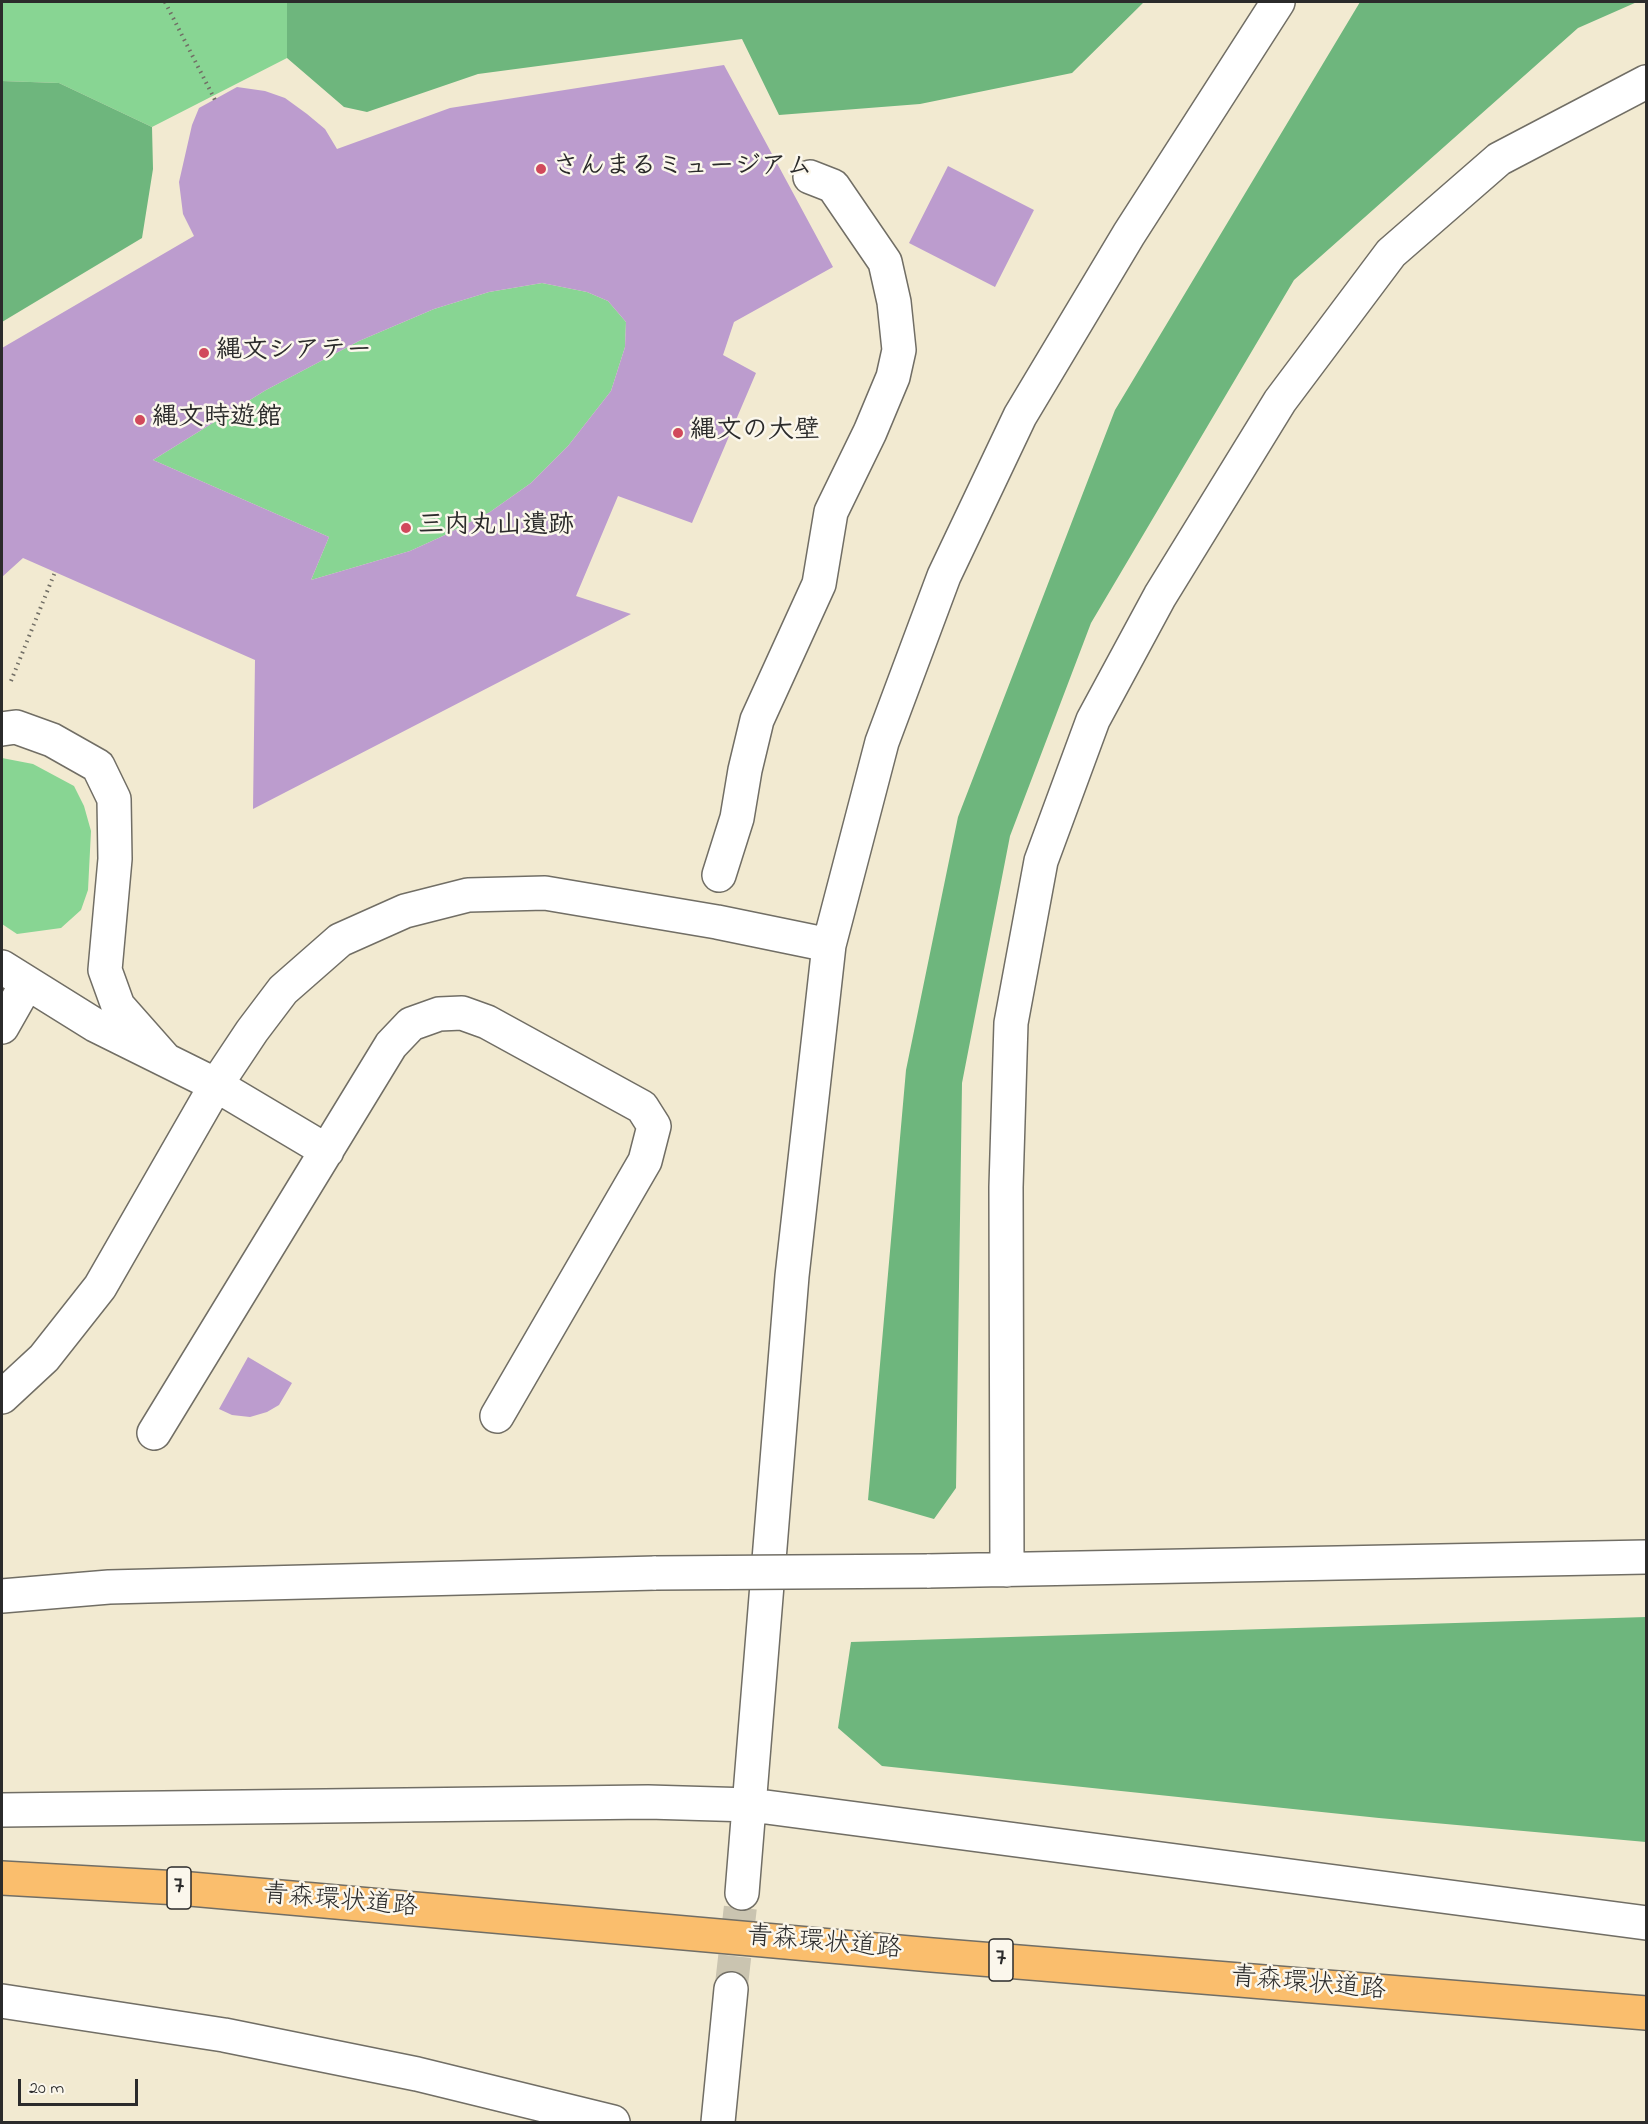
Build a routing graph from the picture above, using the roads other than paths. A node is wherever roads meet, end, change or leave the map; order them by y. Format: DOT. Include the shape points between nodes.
graph roads {
  1 [pos="1278,2"];
  2 [pos="1647,82"];
  3 [pos="810,177"];
  4 [pos="2,729"];
  5 [pos="719,875"];
  6 [pos="829,945"];
  7 [pos="14,975"];
  8 [pos="2,1027"];
  9 [pos="164,1058"];
  10 [pos="216,1085"];
  11 [pos="327,1151"];
  12 [pos="2,1397"];
  13 [pos="497,1416"];
  14 [pos="154,1433"];
  15 [pos="1647,1557"];
  16 [pos="1006,1570"];
  17 [pos="2,1596"];
  18 [pos="751,1805"];
  19 [pos="2,1810"];
  20 [pos="2,1878"];
  21 [pos="742,1893"];
  22 [pos="1647,1923"];
  23 [pos="731,1989"];
  24 [pos="2,2001"];
  25 [pos="1647,2013"];
  26 [pos="613,2122"];
  27 [pos="718,2122"];
  1 -- 6 [label="street" via="1129,234 1020,416 944,576 882,742"];
  2 -- 16 [label="street" via="1499,159 1391,253 1280,401 1160,596 1093,720 1041,861 1011,1023 1006,1187"];
  3 -- 5 [label="street" via="833,186 885,262 899,350 893,377 870,432 831,512 819,584 757,720 737,818"];
  4 -- 9 [label="street" via="16,728 52,740 99,766 114,799 116,859 105,969 118,1006"];
  6 -- 10 [label="street" via="545,893 468,895 405,910 340,940 283,990"];
  6 -- 18 [label="street" via="792,1276"];
  7 -- 8 [label="street"];
  7 -- 9 [label="street" via="95,1025"];
  9 -- 10 [label="street"];
  10 -- 11 [label="street"];
  10 -- 12 [label="street" via="100,1287 44,1358"];
  11 -- 13 [label="street" via="391,1045 411,1024 439,1014 462,1013 487,1022 642,1107 654,1126 645,1161"];
  11 -- 14 [label="street"];
  15 -- 16 [label="street"];
  16 -- 17 [label="street, bridge" via="656,1572 109,1587"];
  18 -- 19 [label="street" via="648,1802"];
  18 -- 21 [label="street"];
  18 -- 22 [label="street"];
  20 -- 25 [label="highway, 青森環状道路 / 7" via="179,1888"];
  23 -- 27 [label="street"];
  24 -- 26 [label="street" via="236,2038 417,2074"];
}
